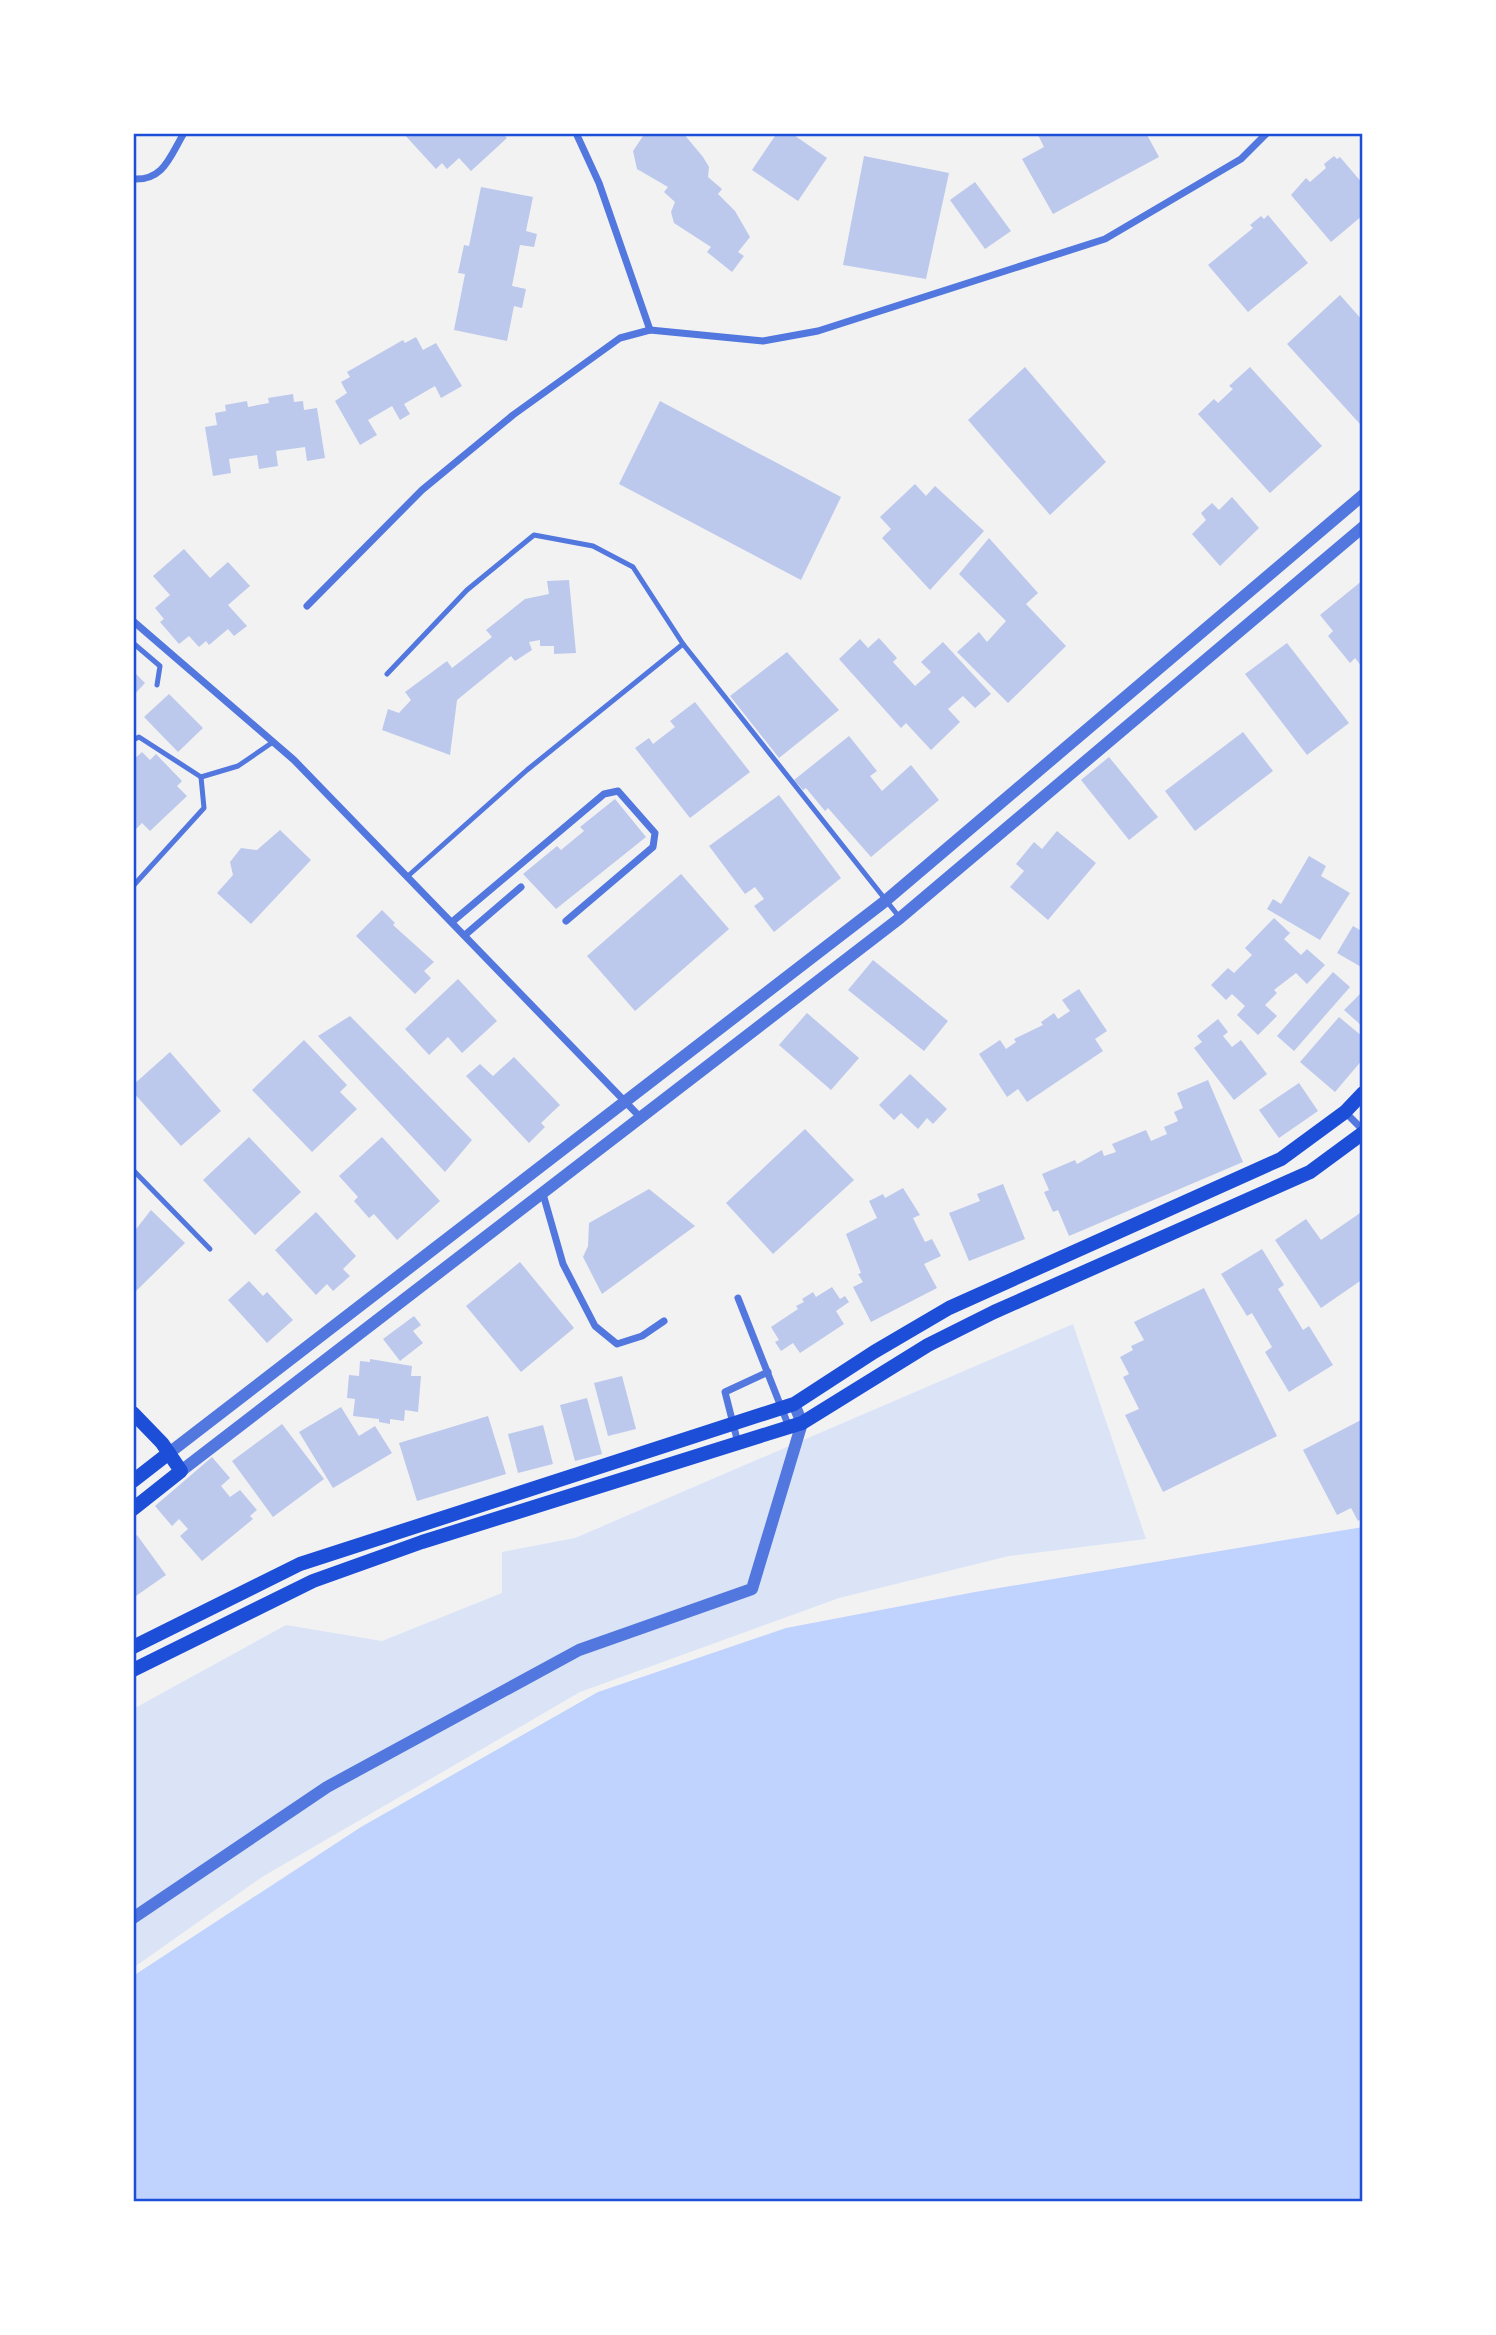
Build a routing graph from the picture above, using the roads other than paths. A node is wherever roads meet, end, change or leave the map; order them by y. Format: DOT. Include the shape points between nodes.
graph roads {
  1 [pos="184,133"];
  2 [pos="576,133"];
  3 [pos="1268,133"];
  4 [pos="133,179"];
  5 [pos="650,330"];
  6 [pos="1363,495"];
  7 [pos="1363,527"];
  8 [pos="307,606"];
  9 [pos="133,621"];
  10 [pos="133,643"];
  11 [pos="683,644"];
  12 [pos="387,674"];
  13 [pos="156,685"];
  14 [pos="133,740"];
  15 [pos="273,742"];
  16 [pos="201,777"];
  17 [pos="408,876"];
  18 [pos="133,886"];
  19 [pos="521,887"];
  20 [pos="884,902"];
  21 [pos="900,918"];
  22 [pos="566,921"];
  23 [pos="452,922"];
  24 [pos="465,936"];
  25 [pos="1363,1093"];
  26 [pos="627,1100"];
  27 [pos="1345,1112"];
  28 [pos="642,1118"];
  29 [pos="1363,1132"];
  30 [pos="133,1170"];
  31 [pos="542,1194"];
  32 [pos="210,1249"];
  33 [pos="738,1298"];
  34 [pos="664,1321"];
  35 [pos="768,1372"];
  36 [pos="789,1406"];
  37 [pos="133,1413"];
  38 [pos="734,1423"];
  39 [pos="796,1425"];
  40 [pos="738,1443"];
  41 [pos="169,1453"];
  42 [pos="181,1471"];
  43 [pos="133,1481"];
  44 [pos="133,1509"];
  45 [pos="133,1647"];
  46 [pos="133,1670"];
  47 [pos="133,1917"];
  1 -- 4 [label="street" via="157,174 149,180"];
  2 -- 5 [label="street"];
  3 -- 5 [label="street" via="1241,159 1105,239 818,331 763,341"];
  5 -- 8 [label="street" via="620,338 513,415 422,490"];
  6 -- 20 [label="street"];
  7 -- 21 [label="street"];
  9 -- 15 [label="street"];
  10 -- 13 [label="lane" via="160,666"];
  11 -- 12 [label="lane" via="633,567 593,546 534,536 467,590"];
  11 -- 17 [label="lane" via="527,770"];
  11 -- 20 [label="lane"];
  14 -- 16 [label="lane" via="139,737"];
  15 -- 16 [label="lane" via="237,766"];
  15 -- 17 [label="street"];
  16 -- 18 [label="lane" via="204,808"];
  17 -- 23 [label="street"];
  19 -- 24 [label="street"];
  20 -- 21 [label="lane"];
  20 -- 26 [label="street"];
  21 -- 28 [label="street"];
  22 -- 23 [label="street" via="656,841 655,833 618,791 604,794"];
  23 -- 24 [label="street"];
  24 -- 26 [label="street"];
  25 -- 27 [label="main road"];
  26 -- 28 [label="street"];
  26 -- 41 [label="street"];
  27 -- 29 [label="street"];
  27 -- 36 [label="main road" via="1281,1158 949,1308"];
  28 -- 31 [label="street"];
  29 -- 39 [label="main road" via="1310,1172 995,1312 928,1345"];
  30 -- 32 [label="lane"];
  31 -- 34 [label="street" via="563,1264 595,1326 617,1345"];
  31 -- 42 [label="street"];
  33 -- 35 [label="street"];
  35 -- 36 [label="street"];
  35 -- 38 [label="street" via="725,1392"];
  36 -- 38 [label="main road"];
  36 -- 39 [label="street"];
  37 -- 41 [label="main road"];
  38 -- 40 [label="street"];
  38 -- 45 [label="main road" via="300,1564"];
  39 -- 40 [label="main road"];
  39 -- 47 [label="street" via="752,1589 579,1650 327,1787"];
  40 -- 46 [label="main road" via="313,1581"];
  41 -- 42 [label="main road"];
  41 -- 43 [label="main road"];
  42 -- 44 [label="main road"];
}
